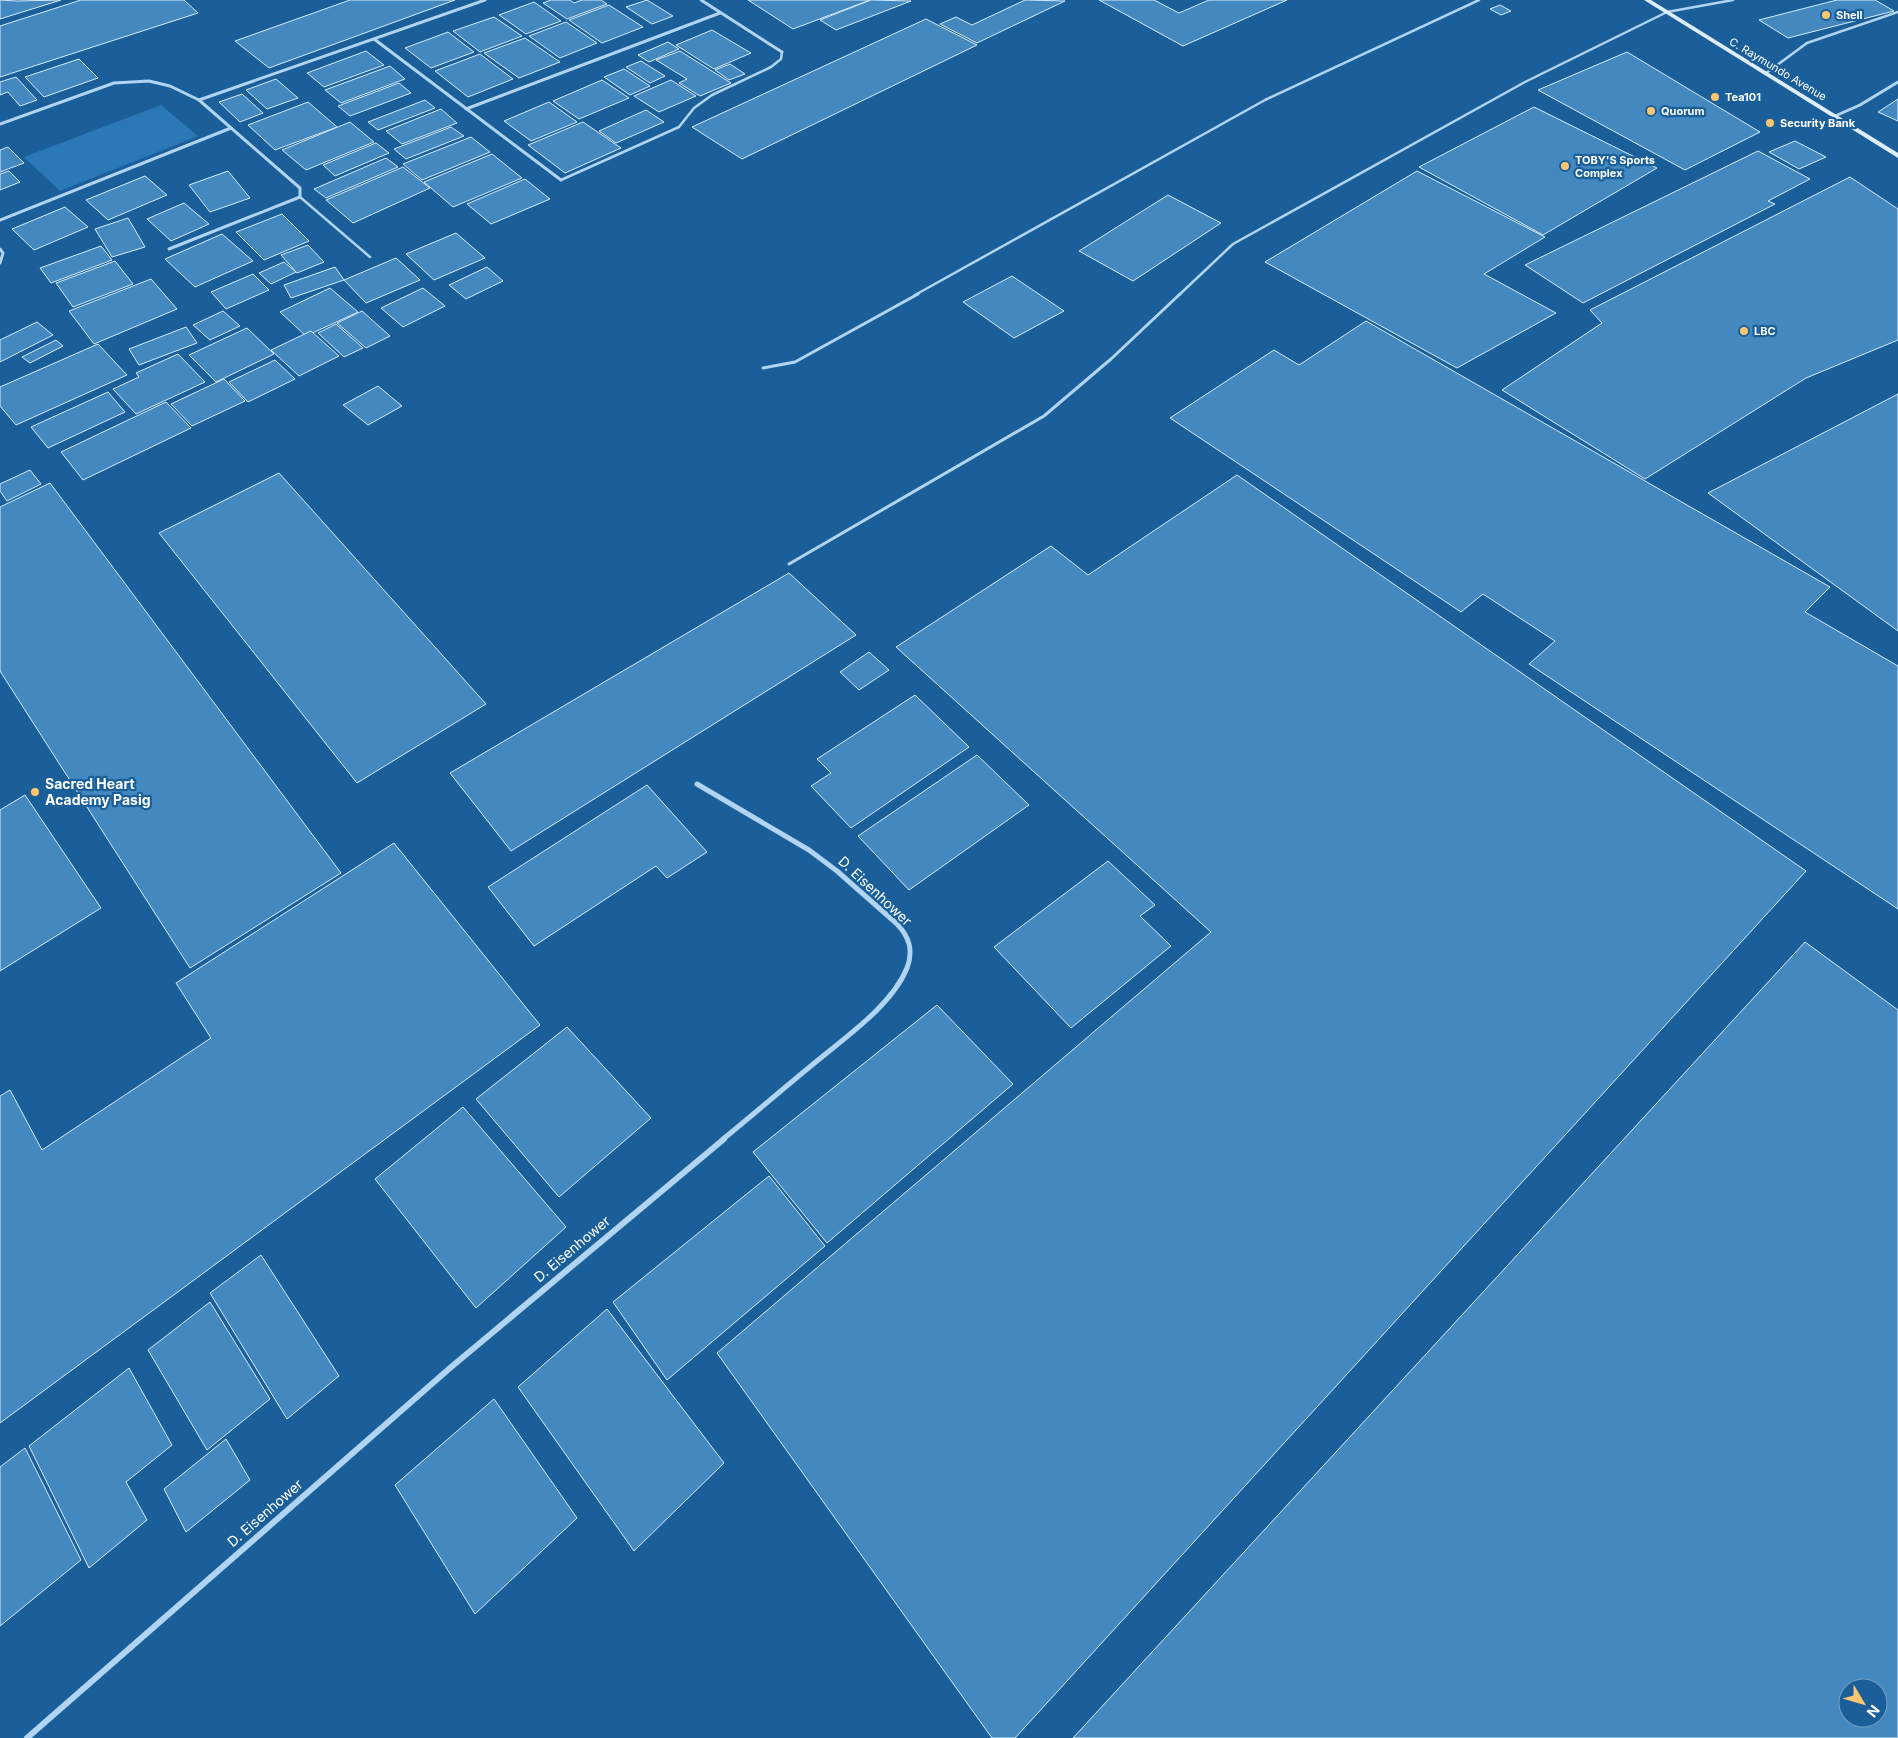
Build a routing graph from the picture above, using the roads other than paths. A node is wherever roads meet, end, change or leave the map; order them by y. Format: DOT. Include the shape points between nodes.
graph roads {
  1 [pos="485,0"];
  2 [pos="701,0"];
  3 [pos="1479,0"];
  4 [pos="1647,0"];
  5 [pos="1733,0"];
  6 [pos="1667,12"];
  7 [pos="1898,12"];
  8 [pos="720,13"];
  9 [pos="374,39"];
  10 [pos="782,52"];
  11 [pos="1765,74"];
  12 [pos="1898,82"];
  13 [pos="199,100"];
  14 [pos="466,109"];
  15 [pos="1835,116"];
  16 [pos="0,124"];
  17 [pos="231,128"];
  18 [pos="1898,156"];
  19 [pos="561,180"];
  20 [pos="300,197"];
  21 [pos="0,220"];
  22 [pos="0,249"];
  23 [pos="169,249"];
  24 [pos="370,258"];
  25 [pos="0,263"];
  26 [pos="764,368"];
  27 [pos="790,564"];
  28 [pos="696,784"];
  29 [pos="27,1738"];
  1 -- 9 [label="street"];
  2 -- 8 [label="street"];
  3 -- 26 [label="lane" via="1265,100 795,362"];
  4 -- 6 [label="main road, C. Raymundo Avenue"];
  5 -- 6 [label="lane"];
  6 -- 11 [label="main road, C. Raymundo Avenue"];
  6 -- 27 [label="lane" via="1525,82 1232,244 1111,360 1044,416"];
  7 -- 11 [label="lane" via="1807,43"];
  8 -- 10 [label="street"];
  8 -- 14 [label="street"];
  9 -- 13 [label="street"];
  9 -- 14 [label="street"];
  10 -- 19 [label="lane" via="781,59 771,67 712,95 694,108 679,127"];
  11 -- 15 [label="main road, C. Raymundo Avenue"];
  12 -- 15 [label="street"];
  13 -- 16 [label="street" via="170,86 149,81 114,83"];
  13 -- 17 [label="street"];
  14 -- 19 [label="street"];
  15 -- 18 [label="main road, C. Raymundo Avenue"];
  17 -- 20 [label="street" via="300,188"];
  17 -- 21 [label="street"];
  20 -- 23 [label="street"];
  20 -- 24 [label="lane"];
  22 -- 25 [label="street" via="3,253"];
  28 -- 29 [label="street, D. Eisenhower" via="825,862 895,922 910,946 907,964 898,984 867,1019 450,1368"];
}
